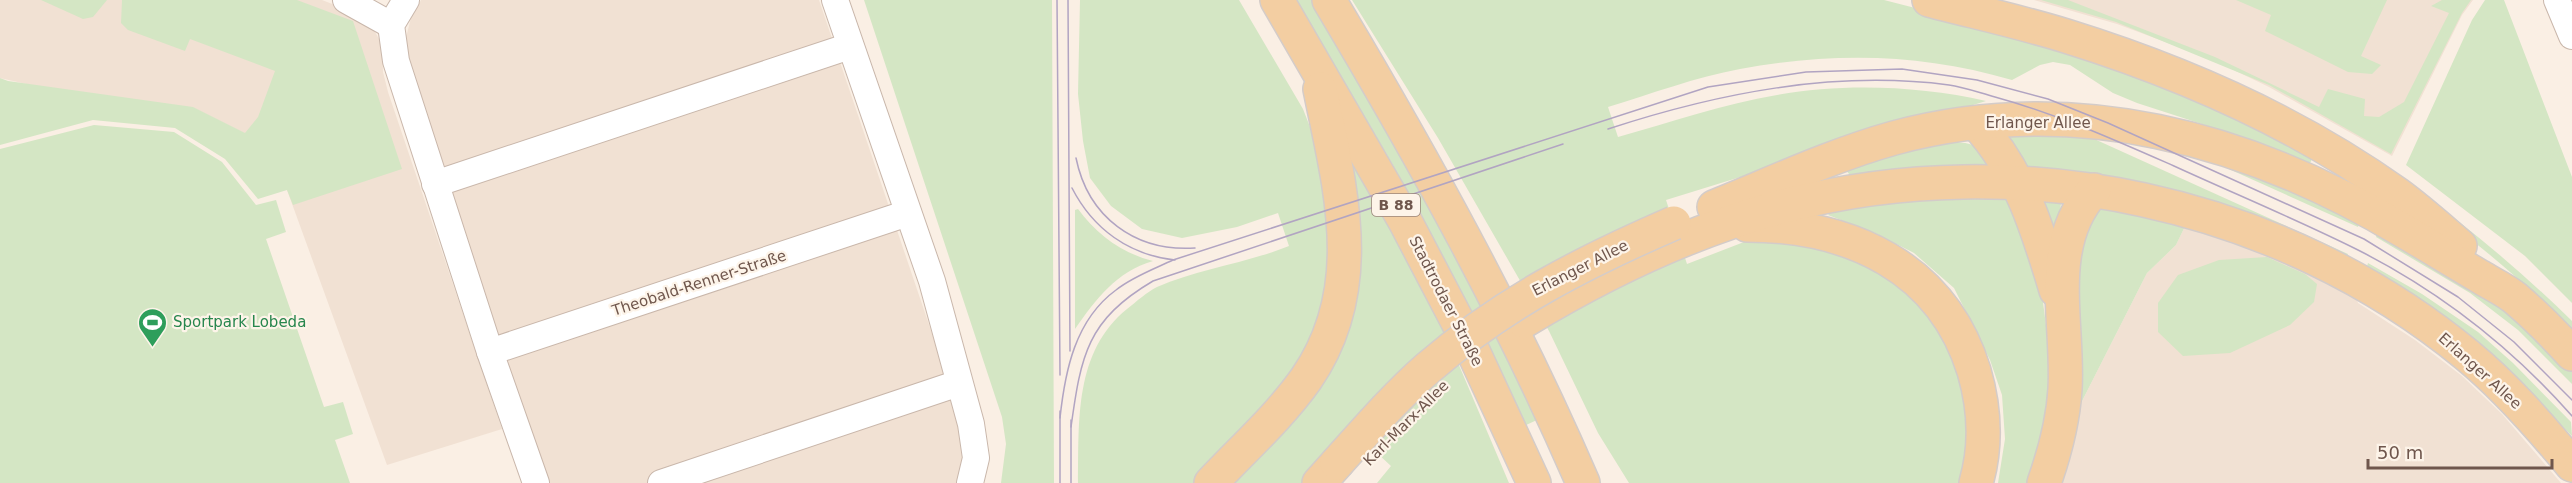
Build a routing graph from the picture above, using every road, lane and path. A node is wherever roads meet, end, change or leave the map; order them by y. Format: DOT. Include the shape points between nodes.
graph roads {
  1 [pos="346,0"];
  2 [pos="406,0"];
  3 [pos="835,0"];
  4 [pos="1277,0"];
  5 [pos="1329,0"];
  6 [pos="1929,0"];
  7 [pos="2557,0"];
  8 [pos="391,25"];
  9 [pos="2572,36"];
  10 [pos="850,46"];
  11 [pos="1315,64"];
  12 [pos="1976,123"];
  13 [pos="2016,182"];
  14 [pos="435,184"];
  15 [pos="2094,190"];
  16 [pos="908,213"];
  17 [pos="1724,225"];
  18 [pos="1676,233"];
  19 [pos="2513,297"];
  20 [pos="2061,308"];
  21 [pos="1524,321"];
  22 [pos="1484,324"];
  23 [pos="490,352"];
  24 [pos="2572,354"];
  25 [pos="959,383"];
  26 [pos="1557,425"];
  27 [pos="2572,465"];
  28 [pos="1339,477"];
  29 [pos="536,483"];
  30 [pos="661,483"];
  31 [pos="970,483"];
  32 [pos="1211,483"];
  33 [pos="1534,483"];
  34 [pos="1582,483"];
  35 [pos="1597,483"];
  36 [pos="1976,483"];
  37 [pos="2044,483"];
  1 -- 8 [label="street"];
  2 -- 8 [label="street"];
  3 -- 10 [label="street"];
  4 -- 11 [label="main road, Stadtrodaer Straße / B 88"];
  5 -- 26 [label="main road, B 88" via="1449,206"];
  6 -- 19 [label="main road" via="2065,35 2209,88 2271,118 2397,194 2476,259"];
  7 -- 9 [label="street"];
  8 -- 14 [label="street" via="396,61"];
  10 -- 14 [label="street"];
  10 -- 16 [label="street"];
  11 -- 32 [label="main road" via="1346,234 1339,309 1326,344 1306,379"];
  11 -- 33 [label="main road, Stadtrodaer Straße / B 88" via="1405,221 1472,349"];
  12 -- 13 [label="main road" via="2001,152"];
  12 -- 18 [label="main road, Erlanger Allee" via="1856,150"];
  12 -- 19 [label="main road, Erlanger Allee" via="2108,123 2220,146 2336,194"];
  13 -- 15 [label="main road, Erlanger Allee"];
  13 -- 17 [label="main road, Erlanger Allee" via="1942,182 1873,188 1785,205"];
  13 -- 20 [label="main road" via="2035,225"];
  14 -- 23 [label="street"];
  15 -- 20 [label="main road" via="2083,201 2070,226"];
  15 -- 27 [label="main road, Erlanger Allee" via="2211,217 2350,277 2468,356 2500,385"];
  16 -- 23 [label="street, Theobald-Renner-Straße"];
  16 -- 25 [label="street" via="932,281"];
  17 -- 18 [label="main road, Erlanger Allee"];
  17 -- 36 [label="main road" via="1775,225 1827,234 1875,253 1923,285 1958,332 1978,384 1985,433"];
  18 -- 21 [label="main road, Erlanger Allee"];
  18 -- 22 [label="main road, Erlanger Allee, bridge" via="1576,267"];
  19 -- 24 [label="main road, Erlanger Allee"];
  20 -- 37 [label="main road" via="2065,390 2055,453"];
  21 -- 28 [label="main road, Karl-Marx-Allee" via="1446,381"];
  22 -- 28 [label="main road, Karl-Marx-Allee, bridge" via="1426,370"];
  23 -- 29 [label="street"];
  25 -- 30 [label="street"];
  25 -- 31 [label="street" via="971,424 975,458"];
  26 -- 34 [label="main road, B 88"];
  26 -- 35 [label="main road"];
}
